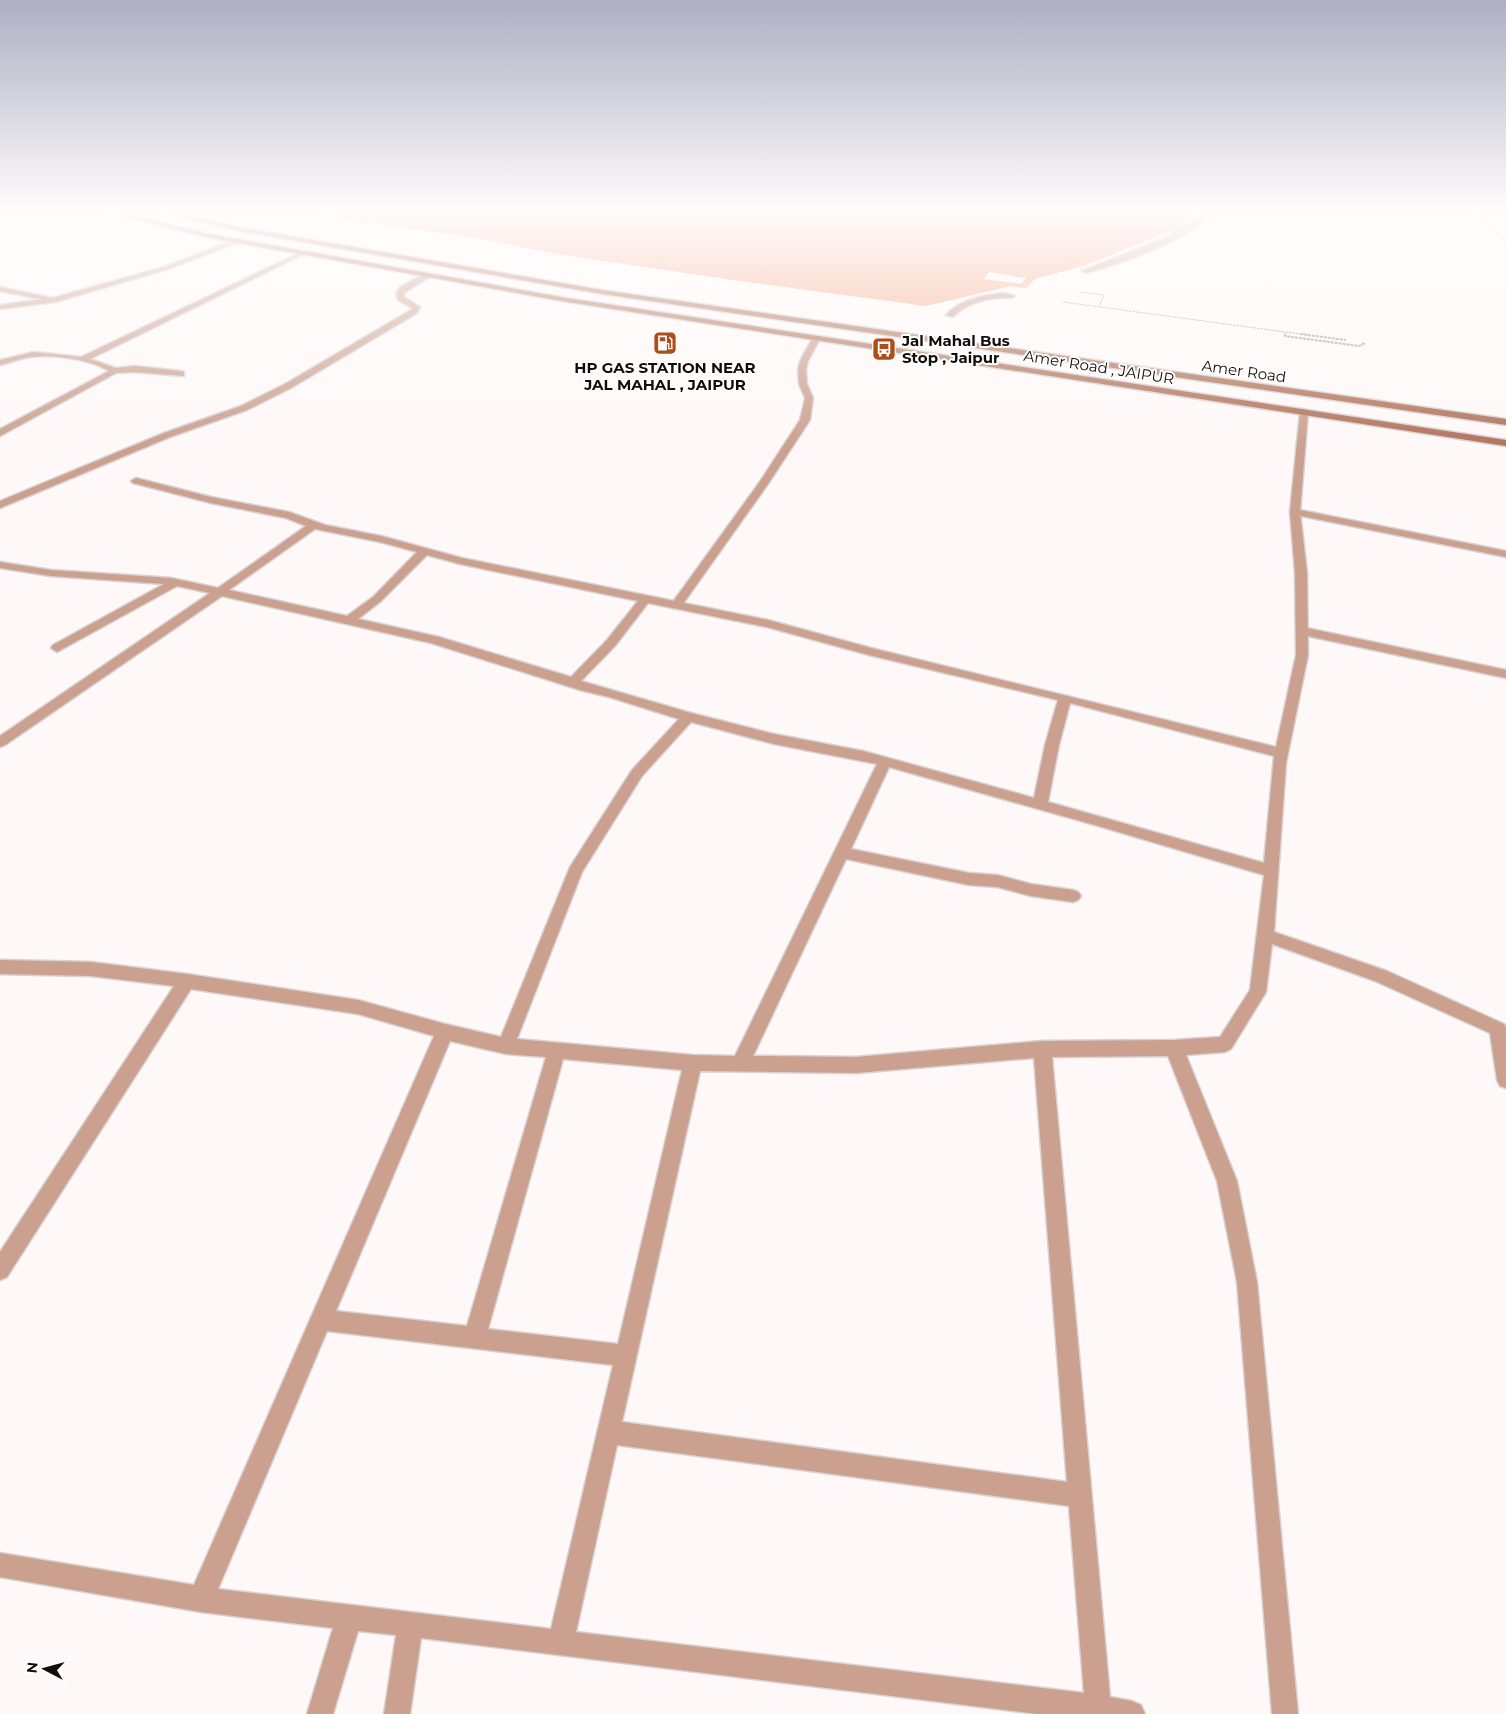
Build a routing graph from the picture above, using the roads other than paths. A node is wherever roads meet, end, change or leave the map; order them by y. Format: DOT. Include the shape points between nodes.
graph roads {
  1 [pos="0,289"];
  2 [pos="92,289"];
  3 [pos="228,289"];
  4 [pos="403,289"];
  5 [pos="506,289"];
  6 [pos="582,289"];
  7 [pos="1011,296"];
  8 [pos="53,300"];
  9 [pos="0,307"];
  10 [pos="950,316"];
  11 [pos="799,321"];
  12 [pos="786,334"];
  13 [pos="816,339"];
  14 [pos="82,359"];
  15 [pos="0,364"];
  16 [pos="114,371"];
  17 [pos="180,374"];
  18 [pos="1304,412"];
  19 [pos="1506,422"];
  20 [pos="0,433"];
  21 [pos="1506,443"];
  22 [pos="136,480"];
  23 [pos="0,505"];
  24 [pos="1295,512"];
  25 [pos="314,525"];
  26 [pos="424,551"];
  27 [pos="1506,554"];
  28 [pos="0,565"];
  29 [pos="176,582"];
  30 [pos="221,591"];
  31 [pos="645,599"];
  32 [pos="676,606"];
  33 [pos="350,620"];
  34 [pos="1302,630"];
  35 [pos="57,648"];
  36 [pos="1506,674"];
  37 [pos="573,682"];
  38 [pos="1066,698"];
  39 [pos="688,717"];
  40 [pos="0,742"];
  41 [pos="1281,753"];
  42 [pos="885,762"];
  43 [pos="1040,806"];
  44 [pos="842,853"];
  45 [pos="1271,871"];
  46 [pos="1073,896"];
  47 [pos="1265,935"];
  48 [pos="0,967"];
  49 [pos="187,981"];
  50 [pos="1502,1030"];
  51 [pos="445,1032"];
  52 [pos="506,1046"];
  53 [pos="1174,1048"];
  54 [pos="1042,1049"];
  55 [pos="556,1052"];
  56 [pos="693,1063"];
  57 [pos="740,1064"];
  58 [pos="1506,1080"];
  59 [pos="0,1270"];
  60 [pos="321,1320"];
  61 [pos="474,1339"];
  62 [pos="626,1356"];
  63 [pos="608,1432"];
  64 [pos="1080,1496"];
  65 [pos="0,1565"];
  66 [pos="201,1599"];
  67 [pos="349,1617"];
  68 [pos="410,1624"];
  69 [pos="560,1644"];
  70 [pos="1098,1708"];
  71 [pos="320,1714"];
  72 [pos="397,1714"];
  73 [pos="1132,1714"];
  74 [pos="1285,1714"];
  1 -- 8 [label="street"];
  2 -- 8 [label="street"];
  3 -- 14 [label="street"];
  4 -- 23 [label="street" via="401,298 414,304 414,311 288,386 244,408 168,435"];
  5 -- 12 [label="main road, Amer Road , JAIPUR"];
  6 -- 11 [label="main road, Amer Road"];
  7 -- 10 [label="street" via="965,304"];
  8 -- 9 [label="street"];
  11 -- 12 [label="main road"];
  11 -- 19 [label="main road, Amer Road"];
  12 -- 13 [label="main road, Amer Road , JAIPUR"];
  13 -- 18 [label="main road, Amer Road , JAIPUR"];
  13 -- 32 [label="street" via="802,370 802,384 809,398 805,420"];
  14 -- 15 [label="street" via="36,354"];
  14 -- 16 [label="street"];
  16 -- 17 [label="street" via="134,369"];
  16 -- 20 [label="street"];
  18 -- 21 [label="main road, Amer Road , JAIPUR"];
  18 -- 24 [label="street"];
  22 -- 25 [label="street" via="211,500 289,515"];
  24 -- 27 [label="street"];
  24 -- 34 [label="street"];
  25 -- 26 [label="street"];
  25 -- 30 [label="street"];
  26 -- 31 [label="street"];
  26 -- 33 [label="street" via="377,599"];
  28 -- 29 [label="street" via="51,573"];
  29 -- 30 [label="street"];
  29 -- 35 [label="street"];
  30 -- 33 [label="street"];
  30 -- 40 [label="street"];
  31 -- 32 [label="street"];
  31 -- 37 [label="street" via="611,643"];
  32 -- 38 [label="street" via="768,624"];
  33 -- 37 [label="street" via="435,640"];
  34 -- 36 [label="street"];
  34 -- 41 [label="street" via="1302,655"];
  37 -- 39 [label="street"];
  38 -- 41 [label="street"];
  38 -- 43 [label="street" via="1052,745"];
  39 -- 42 [label="street"];
  39 -- 52 [label="street" via="637,773 576,871"];
  41 -- 45 [label="street"];
  42 -- 43 [label="street"];
  42 -- 44 [label="street"];
  43 -- 45 [label="street"];
  44 -- 46 [label="street"];
  44 -- 57 [label="street"];
  45 -- 47 [label="street"];
  47 -- 50 [label="street" via="1381,976"];
  47 -- 53 [label="street" via="1258,992 1225,1044"];
  48 -- 49 [label="street" via="91,969"];
  49 -- 51 [label="street" via="358,1007"];
  49 -- 59 [label="street"];
  50 -- 58 [label="street"];
  51 -- 52 [label="street"];
  51 -- 60 [label="street"];
  52 -- 55 [label="street"];
  53 -- 54 [label="street"];
  53 -- 74 [label="street" via="1227,1181 1247,1282"];
  54 -- 57 [label="street" via="856,1065"];
  54 -- 64 [label="street"];
  55 -- 56 [label="street"];
  55 -- 61 [label="street"];
  56 -- 57 [label="street"];
  56 -- 62 [label="street"];
  60 -- 61 [label="street"];
  60 -- 66 [label="street"];
  61 -- 62 [label="street"];
  62 -- 63 [label="street"];
  63 -- 64 [label="street"];
  63 -- 69 [label="street"];
  64 -- 70 [label="street"];
  65 -- 66 [label="street"];
  66 -- 67 [label="street"];
  67 -- 68 [label="street"];
  67 -- 71 [label="street"];
  68 -- 69 [label="street"];
  68 -- 72 [label="street"];
  69 -- 70 [label="street"];
  70 -- 73 [label="street"];
}
